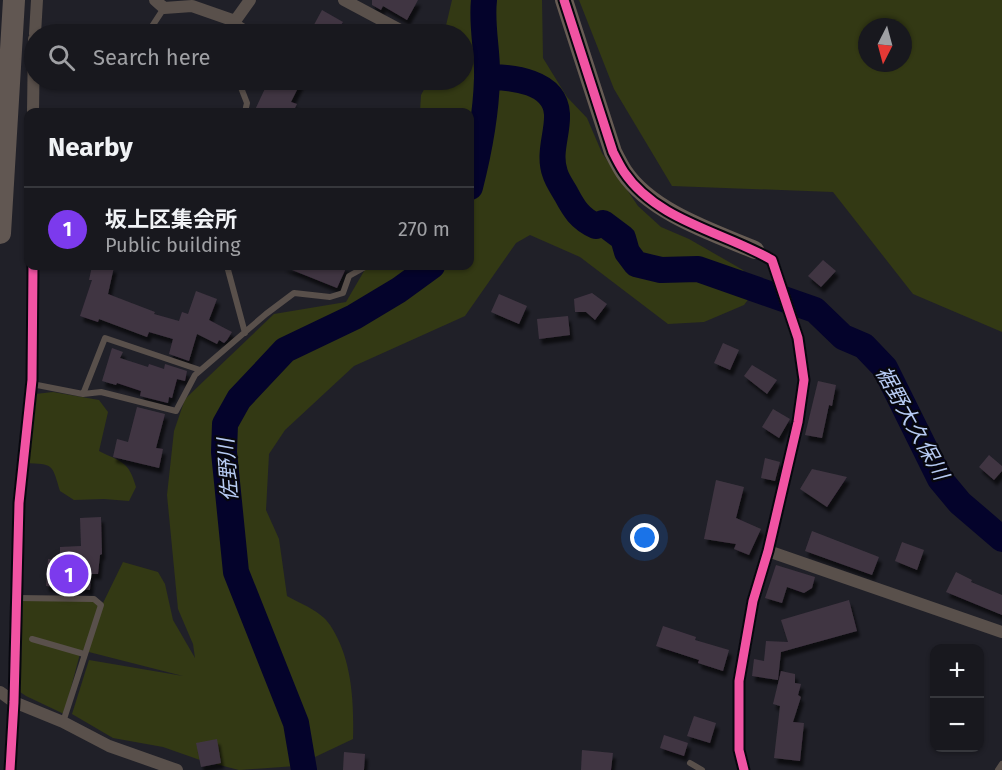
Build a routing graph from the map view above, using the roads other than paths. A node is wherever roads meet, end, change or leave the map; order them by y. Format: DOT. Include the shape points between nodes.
graph roads {
  1 [pos="14,0"];
  2 [pos="37,0"];
  3 [pos="250,0"];
  4 [pos="344,0"];
  5 [pos="564,0"];
  6 [pos="160,4"];
  7 [pos="235,21"];
  8 [pos="36,24"];
  9 [pos="151,24"];
  10 [pos="235,24"];
  11 [pos="240,24"];
  12 [pos="389,24"];
  13 [pos="33,90"];
  14 [pos="242,90"];
  15 [pos="33,108"];
  16 [pos="246,108"];
  17 [pos="0,233"];
  18 [pos="755,250"];
  19 [pos="33,270"];
  20 [pos="228,270"];
  21 [pos="360,270"];
  22 [pos="244,333"];
  23 [pos="200,370"];
  24 [pos="32,384"];
  25 [pos="83,394"];
  26 [pos="768,550"];
  27 [pos="16,598"];
  28 [pos="1002,632"];
  29 [pos="32,639"];
  30 [pos="84,654"];
  31 [pos="0,692"];
  32 [pos="14,702"];
  33 [pos="63,722"];
  34 [pos="690,763"];
  35 [pos="1002,764"];
  36 [pos="10,770"];
  37 [pos="177,770"];
  38 [pos="702,770"];
  39 [pos="744,770"];
  40 [pos="998,770"];
  1 -- 17 [label="highway"];
  2 -- 8 [label="street"];
  3 -- 7 [label="street"];
  4 -- 12 [label="street"];
  5 -- 18 [label="street" via="613,152 625,173 645,195 668,211"];
  6 -- 7 [label="street" via="192,6"];
  6 -- 9 [label="lane"];
  7 -- 10 [label="lane"];
  7 -- 11 [label="lane"];
  13 -- 15 [label="street"];
  14 -- 16 [label="lane"];
  18 -- 26 [label="street" via="772,260 798,338 804,380"];
  19 -- 24 [label="street"];
  20 -- 22 [label="lane"];
  21 -- 22 [label="lane" via="349,276 343,293 330,297 294,293"];
  22 -- 23 [label="lane"];
  23 -- 25 [label="lane" via="176,411 101,392"];
  23 -- 25 [label="lane" via="105,338"];
  24 -- 25 [label="lane"];
  24 -- 27 [label="street" via="19,503"];
  26 -- 28 [label="street"];
  26 -- 39 [label="street" via="753,601 739,681 739,750"];
  27 -- 30 [label="lane" via="94,599 100,605"];
  27 -- 32 [label="street"];
  29 -- 30 [label="lane"];
  30 -- 33 [label="lane"];
  31 -- 32 [label="street"];
  32 -- 33 [label="street"];
  32 -- 36 [label="street"];
  33 -- 37 [label="street" via="109,746"];
  34 -- 38 [label="lane"];
  35 -- 40 [label="lane"];
}
